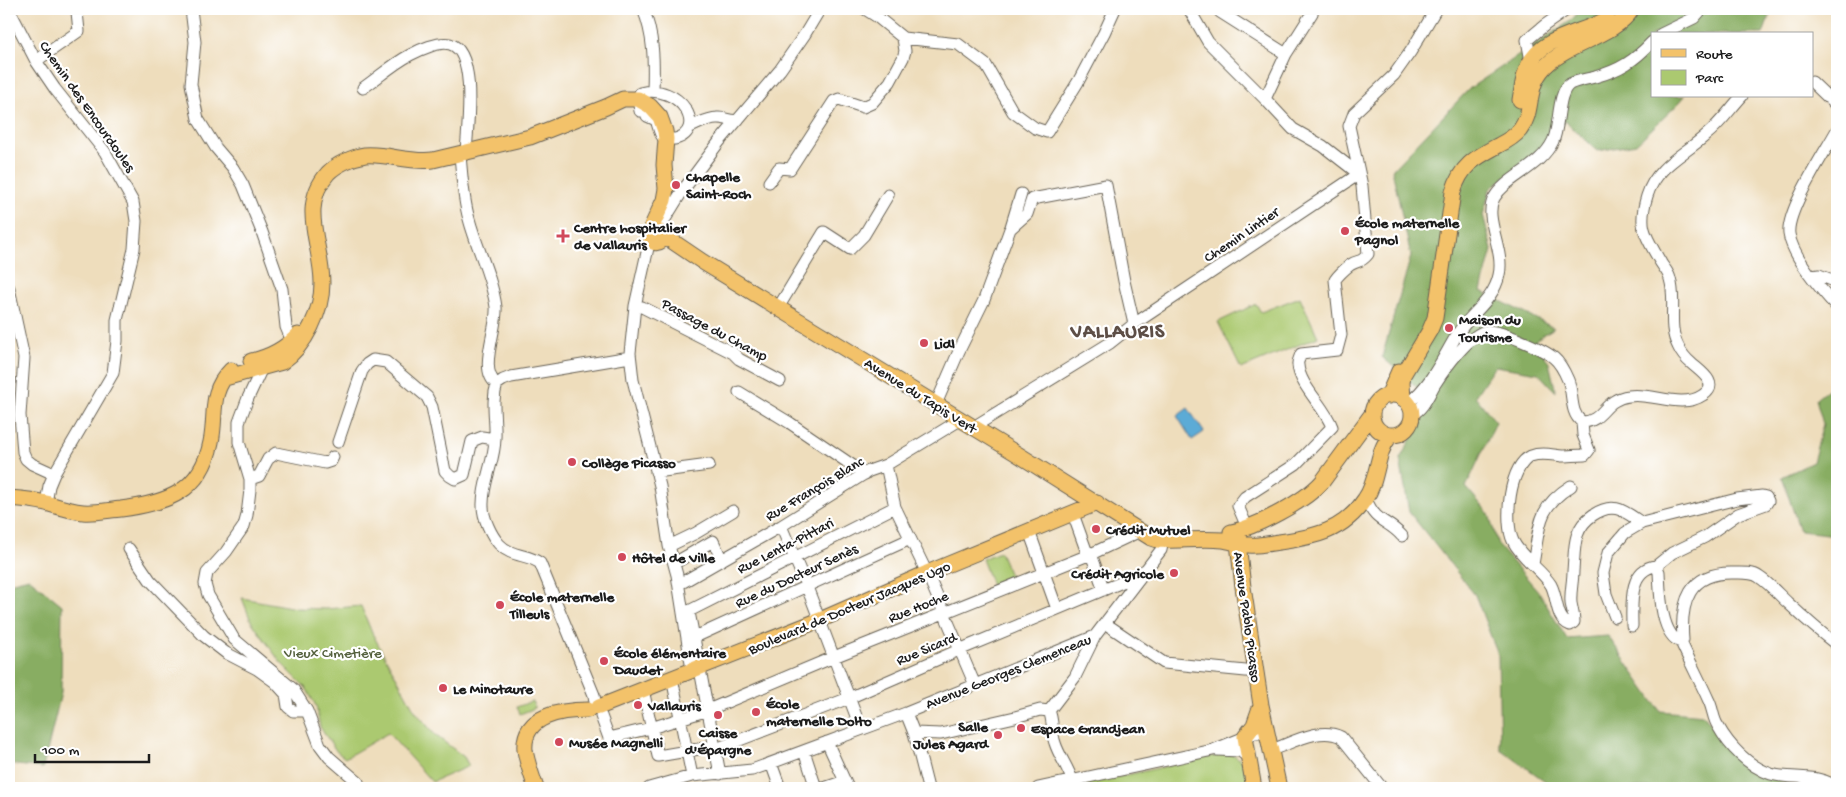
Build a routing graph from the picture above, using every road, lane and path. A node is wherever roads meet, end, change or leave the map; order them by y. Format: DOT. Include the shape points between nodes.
graph roads {
  1 [pos="191,9"];
  2 [pos="643,9"];
  3 [pos="820,9"];
  4 [pos="865,9"];
  5 [pos="1115,9"];
  6 [pos="1189,9"];
  7 [pos="1218,9"];
  8 [pos="1309,9"];
  9 [pos="1436,9"];
  10 [pos="1568,9"];
  11 [pos="1620,9"];
  12 [pos="1632,9"];
  13 [pos="1702,9"];
  14 [pos="9,10"];
  15 [pos="77,12"];
  16 [pos="1665,32"];
  17 [pos="902,38"];
  18 [pos="1651,43"];
  19 [pos="1286,54"];
  20 [pos="36,61"];
  21 [pos="1531,61"];
  22 [pos="1534,82"];
  23 [pos="1814,84"];
  24 [pos="362,88"];
  25 [pos="1740,98"];
  26 [pos="1265,99"];
  27 [pos="642,101"];
  28 [pos="1837,106"];
  29 [pos="738,120"];
  30 [pos="689,122"];
  31 [pos="1837,130"];
  32 [pos="666,139"];
  33 [pos="463,154"];
  34 [pos="664,165"];
  35 [pos="1359,174"];
  36 [pos="769,182"];
  37 [pos="1021,194"];
  38 [pos="888,195"];
  39 [pos="1010,229"];
  40 [pos="658,236"];
  41 [pos="1812,276"];
  42 [pos="1837,282"];
  43 [pos="9,288"];
  44 [pos="635,306"];
  45 [pos="1837,307"];
  46 [pos="778,308"];
  47 [pos="1134,324"];
  48 [pos="294,344"];
  49 [pos="631,362"];
  50 [pos="255,367"];
  51 [pos="780,381"];
  52 [pos="497,384"];
  53 [pos="739,392"];
  54 [pos="1388,396"];
  55 [pos="936,404"];
  56 [pos="1407,405"];
  57 [pos="1372,414"];
  58 [pos="960,420"];
  59 [pos="1582,422"];
  60 [pos="974,429"];
  61 [pos="1390,436"];
  62 [pos="495,438"];
  63 [pos="338,442"];
  64 [pos="333,457"];
  65 [pos="709,465"];
  66 [pos="886,465"];
  67 [pos="659,472"];
  68 [pos="54,474"];
  69 [pos="865,474"];
  70 [pos="250,479"];
  71 [pos="1571,486"];
  72 [pos="9,498"];
  73 [pos="1366,499"];
  74 [pos="46,503"];
  75 [pos="1097,503"];
  76 [pos="895,507"];
  77 [pos="733,511"];
  78 [pos="1073,514"];
  79 [pos="1353,514"];
  80 [pos="1376,517"];
  81 [pos="1642,523"];
  82 [pos="782,526"];
  83 [pos="1029,531"];
  84 [pos="1140,531"];
  85 [pos="1242,533"];
  86 [pos="1402,536"];
  87 [pos="910,539"];
  88 [pos="1163,540"];
  89 [pos="672,544"];
  90 [pos="129,550"];
  91 [pos="1091,554"];
  92 [pos="794,557"];
  93 [pos="676,560"];
  94 [pos="722,560"];
  95 [pos="1533,564"];
  96 [pos="1656,566"];
  97 [pos="1145,570"];
  98 [pos="1043,572"];
  99 [pos="927,573"];
  100 [pos="680,577"];
  101 [pos="807,587"];
  102 [pos="1104,590"];
  103 [pos="1057,609"];
  104 [pos="944,612"];
  105 [pos="687,614"];
  106 [pos="1615,617"];
  107 [pos="820,620"];
  108 [pos="1106,624"];
  109 [pos="1632,626"];
  110 [pos="692,635"];
  111 [pos="1095,636"];
  112 [pos="1679,642"];
  113 [pos="1837,645"];
  114 [pos="959,650"];
  115 [pos="834,657"];
  116 [pos="696,669"];
  117 [pos="1256,672"];
  118 [pos="672,678"];
  119 [pos="975,685"];
  120 [pos="643,690"];
  121 [pos="849,698"];
  122 [pos="1261,705"];
  123 [pos="596,709"];
  124 [pos="708,710"];
  125 [pos="307,711"];
  126 [pos="1049,711"];
  127 [pos="906,713"];
  128 [pos="680,718"];
  129 [pos="651,728"];
  130 [pos="861,729"];
  131 [pos="914,733"];
  132 [pos="1244,737"];
  133 [pos="827,742"];
  134 [pos="1270,744"];
  135 [pos="716,749"];
  136 [pos="1213,750"];
  137 [pos="686,751"];
  138 [pos="804,751"];
  139 [pos="1248,757"];
  140 [pos="771,763"];
  141 [pos="720,774"];
  142 [pos="692,776"];
  143 [pos="1072,780"];
  144 [pos="846,785"];
  145 [pos="360,788"];
  146 [pos="536,788"];
  147 [pos="649,788"];
  148 [pos="780,788"];
  149 [pos="816,788"];
  150 [pos="824,788"];
  151 [pos="928,788"];
  152 [pos="1038,788"];
  153 [pos="1254,788"];
  154 [pos="1279,788"];
  155 [pos="1382,788"];
  156 [pos="1836,788"];
  1 -- 48 [label="street" via="195,42 191,84 198,119 243,185 282,290 286,327"];
  2 -- 27 [label="street" via="653,47 654,71"];
  3 -- 29 [label="street" via="780,70"];
  4 -- 17 [label="street"];
  5 -- 17 [label="street" via="1078,82 1047,132 1035,128 1013,112 986,65 958,44"];
  6 -- 26 [label="street" via="1208,42"];
  7 -- 19 [label="street"];
  8 -- 19 [label="street" via="1312,13"];
  9 -- 35 [label="street" via="1394,75 1354,113 1349,126"];
  10 -- 21 [label="street" via="1527,40"];
  11 -- 21 [label="main road" via="1603,22 1558,39"];
  12 -- 22 [label="main road" via="1617,24 1560,54"];
  13 -- 16 [label="street" via="1694,18"];
  14 -- 20 [label="street, Chemin des Encourdoules"];
  15 -- 20 [label="street" via="79,31"];
  17 -- 36 [label="street" via="903,58 890,82 872,103 863,107 834,100 790,169 779,168"];
  18 -- 56 [label="street" via="1624,66 1565,88 1553,142 1538,161 1493,199 1491,222 1500,252 1499,275 1492,294 1459,332 1443,361"];
  19 -- 26 [label="street"];
  20 -- 68 [label="street, Chemin des Encourdoules" via="105,152 133,202 136,221 134,249 117,320 113,373"];
  21 -- 22 [label="street"];
  21 -- 54 [label="main road" via="1524,77 1516,120 1510,130 1464,156 1450,177 1442,208 1427,317"];
  22 -- 56 [label="main road" via="1522,128 1514,137 1472,161 1457,178 1434,318 1403,375"];
  23 -- 28 [label="street"];
  24 -- 33 [label="street" via="411,54 440,44 457,48 470,78"];
  25 -- 59 [label="street" via="1706,135 1661,170 1653,180 1643,212 1642,228 1646,240 1670,278 1673,332 1677,345 1708,378 1709,390 1690,401 1622,396 1609,403 1591,422"];
  26 -- 35 [label="street" via="1293,130 1322,146"];
  27 -- 30 [label="street" via="675,97 684,106"];
  27 -- 32 [label="main road" via="660,117"];
  27 -- 33 [label="main road" via="626,107 606,107 530,137"];
  27 -- 34 [label="main road" via="656,134"];
  29 -- 30 [label="street" via="718,118"];
  29 -- 40 [label="street" via="681,193"];
  30 -- 32 [label="street" via="684,135"];
  31 -- 41 [label="street" via="1792,215 1789,232 1793,251"];
  32 -- 34 [label="main road"];
  33 -- 48 [label="main road" via="420,162 365,155 331,170 316,192 312,210 322,282 319,305 309,330"];
  33 -- 52 [label="street" via="465,201 496,307 487,368"];
  34 -- 40 [label="main road" via="666,189 652,226"];
  35 -- 47 [label="street, Chemin Lintier"];
  35 -- 85 [label="street" via="1368,254 1363,261 1340,272 1335,280 1340,344 1337,350 1301,354 1297,364 1302,379 1332,427 1296,464 1245,497 1238,506"];
  37 -- 39 [label="street"];
  38 -- 46 [label="street" via="864,235 850,249 824,232"];
  39 -- 47 [label="street" via="1027,214 1032,199 1106,185"];
  39 -- 55 [label="street" via="984,300"];
  40 -- 44 [label="street"];
  40 -- 46 [label="main road, Avenue du Tapis Vert"];
  41 -- 42 [label="street" via="1819,275"];
  41 -- 45 [label="street"];
  43 -- 68 [label="street" via="24,358 20,415 23,452 32,464"];
  44 -- 49 [label="street"];
  44 -- 51 [label="street, Passage du Champ" via="733,353"];
  46 -- 55 [label="main road, Avenue du Tapis Vert"];
  47 -- 60 [label="street, Chemin Lintier" via="1110,343 980,422"];
  48 -- 50 [label="main road" via="289,358"];
  49 -- 52 [label="street" via="511,377"];
  49 -- 67 [label="street" via="638,378"];
  50 -- 70 [label="street" via="239,422 239,442"];
  50 -- 74 [label="main road" via="225,378 215,394 212,438 204,462 192,481 175,495 157,502 95,512 74,511"];
  52 -- 62 [label="street" via="494,393"];
  53 -- 69 [label="street"];
  54 -- 56 [label="main road" via="1396,396"];
  54 -- 57 [label="main road" via="1378,400"];
  55 -- 58 [label="main road, Avenue du Tapis Vert"];
  56 -- 59 [label="street" via="1420,408 1470,341 1486,331 1504,334 1554,358 1569,382 1574,411"];
  56 -- 61 [label="main road" via="1410,425 1401,433"];
  57 -- 61 [label="main road" via="1376,428"];
  57 -- 85 [label="main road" via="1314,491"];
  58 -- 60 [label="main road, Avenue du Tapis Vert"];
  58 -- 66 [label="street, Rue François Blanc"];
  59 -- 95 [label="street" via="1589,450 1585,455 1542,454 1530,457 1518,467 1508,524 1513,541"];
  60 -- 75 [label="main road, Avenue du Tapis Vert"];
  61 -- 73 [label="main road"];
  62 -- 63 [label="street" via="482,437 472,441 464,475 455,479 450,476 427,397 386,362 373,360 362,370"];
  62 -- 123 [label="street" via="484,494 485,517 493,536 505,550 540,564 594,695"];
  64 -- 70 [label="street" via="325,464 276,453 268,459 259,476"];
  65 -- 67 [label="street"];
  66 -- 69 [label="street, Rue François Blanc"];
  66 -- 76 [label="street"];
  67 -- 89 [label="street"];
  68 -- 74 [label="street, Chemin des Encourdoules"];
  69 -- 82 [label="street, Rue François Blanc"];
  70 -- 125 [label="street" via="244,526 207,573 205,584 234,639 293,689"];
  71 -- 95 [label="street" via="1550,502 1544,512"];
  72 -- 74 [label="main road"];
  73 -- 79 [label="main road"];
  73 -- 80 [label="street"];
  75 -- 78 [label="main road, Boulevard de Docteur Jacques Ugo"];
  75 -- 84 [label="main road, Avenue du Tapis Vert"];
  76 -- 87 [label="street"];
  76 -- 92 [label="street, Rue Lenta-Pittari"];
  77 -- 89 [label="street"];
  78 -- 83 [label="main road, Boulevard de Docteur Jacques Ugo"];
  78 -- 91 [label="street" via="1086,550"];
  79 -- 80 [label="street"];
  79 -- 85 [label="main road" via="1342,525 1297,539 1251,546"];
  80 -- 86 [label="street"];
  81 -- 95 [label="street" via="1620,508 1608,508 1586,521 1576,534 1571,593 1574,622 1570,625 1560,615 1552,586"];
  81 -- 96 [label="street" via="1737,499 1762,496 1768,500 1766,504 1738,514"];
  81 -- 106 [label="street" via="1625,533 1608,553 1603,573 1606,594"];
  82 -- 92 [label="street"];
  82 -- 94 [label="street, Rue François Blanc"];
  83 -- 98 [label="street"];
  83 -- 99 [label="main road, Boulevard de Docteur Jacques Ugo"];
  84 -- 88 [label="main road, Avenue du Tapis Vert"];
  84 -- 91 [label="street, Rue Hoche"];
  85 -- 88 [label="main road" via="1223,540"];
  85 -- 117 [label="main road, Avenue Pablo Picasso"];
  87 -- 99 [label="street"];
  87 -- 101 [label="street, Rue du Docteur Senès"];
  88 -- 97 [label="street, Avenue Georges Clemenceau" via="1160,550"];
  89 -- 93 [label="street"];
  90 -- 125 [label="street" via="150,580 204,636 275,682 286,694 288,707 293,711"];
  91 -- 98 [label="street, Rue Hoche"];
  91 -- 102 [label="street"];
  92 -- 101 [label="street"];
  92 -- 105 [label="street, Rue Lenta-Pittari"];
  93 -- 94 [label="street" via="713,541"];
  93 -- 100 [label="street"];
  94 -- 100 [label="street, Rue François Blanc"];
  96 -- 109 [label="street" via="1646,569 1637,578 1633,592"];
  96 -- 112 [label="street" via="1663,617"];
  97 -- 102 [label="street, Rue Sicard"];
  97 -- 108 [label="street, Avenue Georges Clemenceau"];
  98 -- 103 [label="street"];
  98 -- 104 [label="street, Rue Hoche"];
  99 -- 104 [label="street"];
  99 -- 107 [label="main road, Boulevard de Docteur Jacques Ugo"];
  100 -- 105 [label="street"];
  101 -- 107 [label="street"];
  101 -- 110 [label="street, Rue du Docteur Senès"];
  102 -- 103 [label="street, Rue Sicard"];
  103 -- 114 [label="street, Rue Sicard"];
  104 -- 114 [label="street"];
  104 -- 115 [label="street, Rue Hoche"];
  105 -- 110 [label="street"];
  107 -- 115 [label="street"];
  107 -- 116 [label="main road, Boulevard de Docteur Jacques Ugo"];
  108 -- 111 [label="street, Avenue Georges Clemenceau"];
  108 -- 117 [label="street" via="1164,662"];
  110 -- 116 [label="street"];
  111 -- 119 [label="street, Avenue Georges Clemenceau"];
  111 -- 126 [label="street" via="1074,677"];
  112 -- 113 [label="street" via="1683,640 1683,609 1693,587 1717,574 1742,573 1758,576"];
  112 -- 156 [label="street" via="1710,703 1717,725 1749,763 1771,774 1820,780"];
  114 -- 119 [label="street"];
  114 -- 121 [label="street, Rue Sicard"];
  115 -- 121 [label="street"];
  115 -- 124 [label="street, Rue Hoche"];
  116 -- 118 [label="main road, Boulevard de Docteur Jacques Ugo"];
  116 -- 124 [label="street"];
  117 -- 122 [label="main road, Avenue Pablo Picasso"];
  118 -- 120 [label="main road, Boulevard de Docteur Jacques Ugo"];
  118 -- 128 [label="street"];
  119 -- 127 [label="street, Avenue Georges Clemenceau"];
  120 -- 123 [label="main road, Boulevard de Docteur Jacques Ugo"];
  120 -- 129 [label="street"];
  121 -- 130 [label="street"];
  121 -- 135 [label="street, Rue Sicard"];
  122 -- 132 [label="main road" via="1254,725"];
  122 -- 134 [label="main road, Avenue Pablo Picasso"];
  123 -- 129 [label="street, Rue Hoche" via="609,738"];
  123 -- 146 [label="main road, Boulevard de Docteur Jacques Ugo" via="544,717 526,733 525,750"];
  124 -- 128 [label="street, Rue Hoche"];
  124 -- 135 [label="street"];
  125 -- 145 [label="street" via="320,745 358,782"];
  126 -- 131 [label="street" via="1040,710 941,734"];
  126 -- 143 [label="street" via="1055,743"];
  127 -- 130 [label="street, Avenue Georges Clemenceau"];
  127 -- 131 [label="street"];
  128 -- 129 [label="street, Rue Hoche"];
  128 -- 137 [label="street"];
  129 -- 137 [label="street, Rue Sicard" via="658,756"];
  130 -- 133 [label="street, Avenue Georges Clemenceau"];
  131 -- 151 [label="street"];
  132 -- 134 [label="street" via="1262,733"];
  132 -- 136 [label="street"];
  132 -- 139 [label="main road"];
  133 -- 138 [label="street, Avenue Georges Clemenceau"];
  133 -- 144 [label="street"];
  134 -- 154 [label="main road, Avenue Pablo Picasso"];
  134 -- 155 [label="street" via="1334,733 1341,737"];
  135 -- 137 [label="street, Rue Sicard"];
  135 -- 141 [label="street"];
  136 -- 139 [label="street" via="1240,751"];
  136 -- 143 [label="street"];
  137 -- 142 [label="street"];
  138 -- 140 [label="street, Avenue Georges Clemenceau"];
  138 -- 149 [label="street"];
  139 -- 153 [label="main road"];
  140 -- 141 [label="street, Avenue Georges Clemenceau" via="752,770"];
  140 -- 148 [label="street"];
  141 -- 142 [label="street, Avenue Georges Clemenceau"];
  142 -- 147 [label="street, Avenue Georges Clemenceau"];
  143 -- 152 [label="street"];
  144 -- 150 [label="street"];
}
